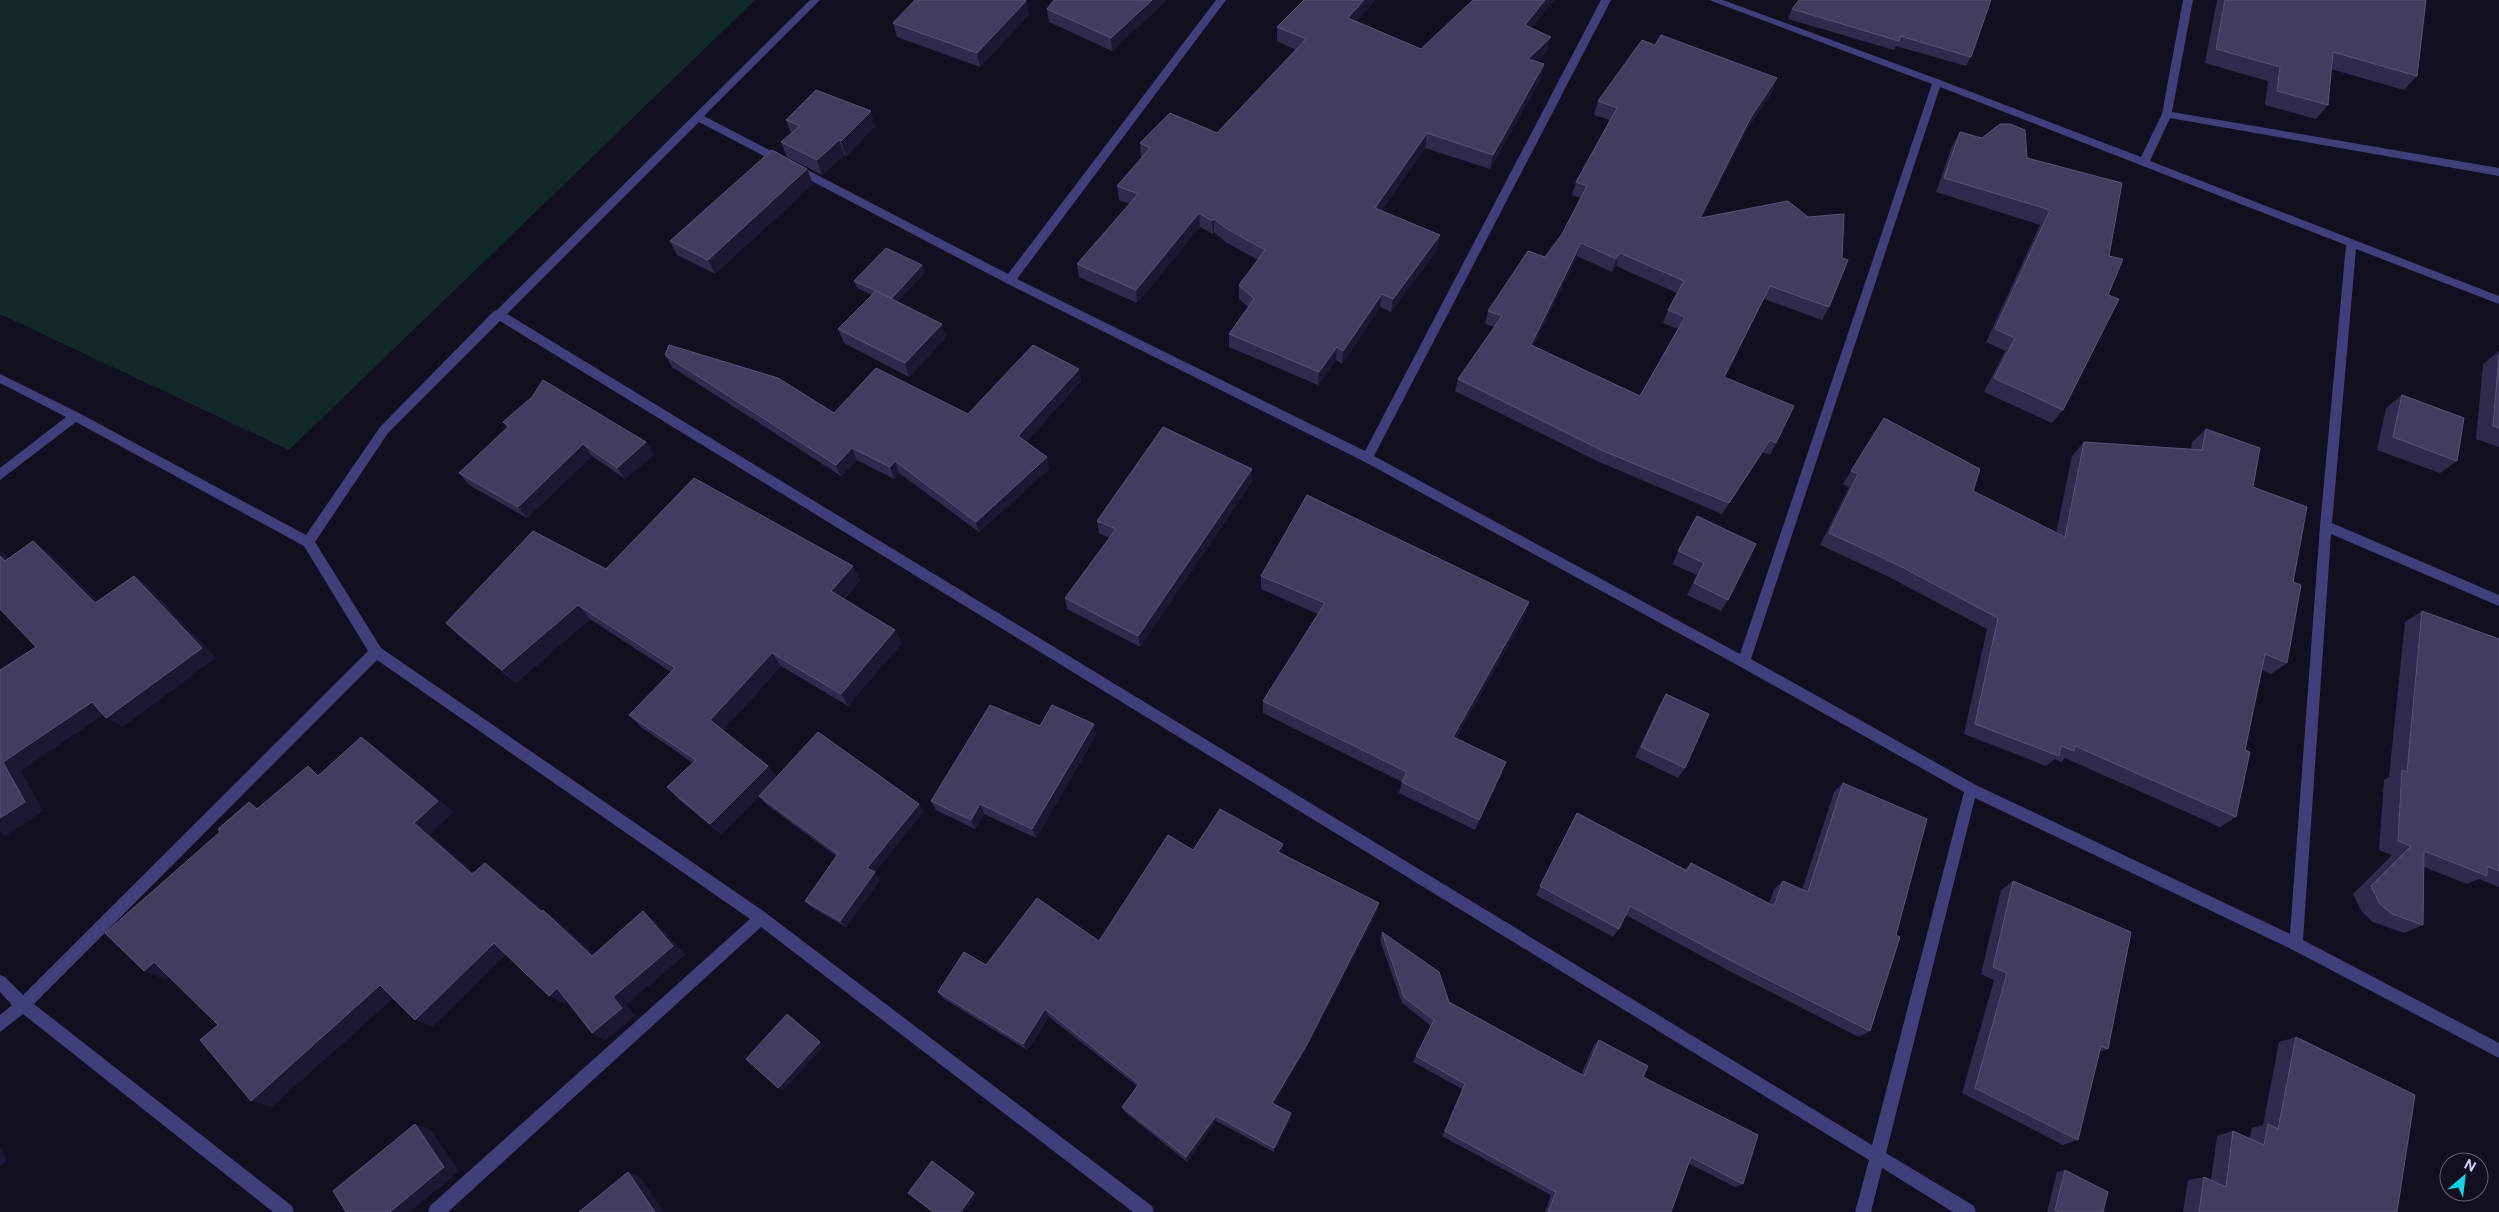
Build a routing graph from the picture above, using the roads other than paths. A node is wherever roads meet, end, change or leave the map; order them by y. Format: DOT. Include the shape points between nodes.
graph roads {
  1 [pos="815,0"];
  2 [pos="1221,0"];
  3 [pos="1606,0"];
  4 [pos="1714,0"];
  5 [pos="2188,0"];
  6 [pos="1937,82"];
  7 [pos="2168,114"];
  8 [pos="699,118"];
  9 [pos="2144,162"];
  10 [pos="2499,172"];
  11 [pos="2351,243"];
  12 [pos="1010,280"];
  13 [pos="2499,300"];
  14 [pos="498,314"];
  15 [pos="0,378"];
  16 [pos="75,416"];
  17 [pos="1367,458"];
  18 [pos="0,475"];
  19 [pos="2326,526"];
  20 [pos="308,542"];
  21 [pos="2499,601"];
  22 [pos="376,652"];
  23 [pos="1744,662"];
  24 [pos="1971,789"];
  25 [pos="761,918"];
  26 [pos="2296,944"];
  27 [pos="0,982"];
  28 [pos="24,1005"];
  29 [pos="0,1025"];
  30 [pos="2499,1051"];
  31 [pos="1876,1156"];
  32 [pos="286,1212"];
  33 [pos="436,1212"];
  34 [pos="1146,1212"];
  35 [pos="1863,1212"];
  36 [pos="1968,1212"];
  1 -- 8 [label="street"];
  2 -- 12 [label="street"];
  3 -- 17 [label="street"];
  4 -- 6 [label="street"];
  5 -- 7 [label="street"];
  6 -- 9 [label="street"];
  6 -- 23 [label="street"];
  7 -- 9 [label="street"];
  7 -- 10 [label="street"];
  8 -- 12 [label="street"];
  8 -- 14 [label="street"];
  9 -- 11 [label="street"];
  11 -- 13 [label="street"];
  11 -- 19 [label="street"];
  12 -- 17 [label="street"];
  14 -- 20 [label="street" via="384,430"];
  14 -- 31 [label="street"];
  15 -- 16 [label="street"];
  16 -- 18 [label="street"];
  16 -- 20 [label="street"];
  17 -- 23 [label="street"];
  19 -- 21 [label="street"];
  19 -- 26 [label="street"];
  20 -- 22 [label="street"];
  22 -- 25 [label="street"];
  22 -- 28 [label="street"];
  23 -- 24 [label="street"];
  24 -- 26 [label="street"];
  24 -- 31 [label="street"];
  25 -- 33 [label="street"];
  25 -- 34 [label="street"];
  26 -- 30 [label="street"];
  27 -- 28 [label="street"];
  28 -- 29 [label="street"];
  28 -- 32 [label="street"];
  31 -- 35 [label="street"];
  31 -- 36 [label="street"];
}
